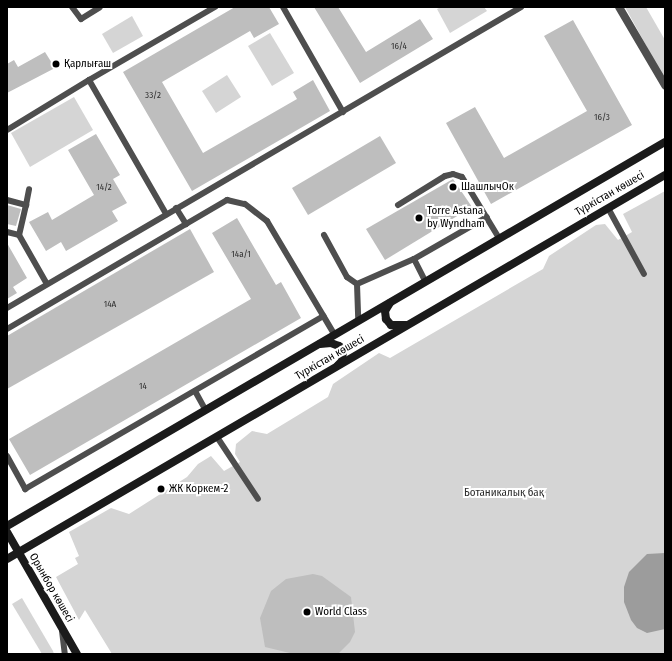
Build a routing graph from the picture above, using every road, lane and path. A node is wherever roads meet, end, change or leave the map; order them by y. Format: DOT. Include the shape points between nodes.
graph roads {
  1 [pos="72,7"];
  2 [pos="100,7"];
  3 [pos="215,7"];
  4 [pos="283,7"];
  5 [pos="521,7"];
  6 [pos="619,7"];
  7 [pos="89,80"];
  8 [pos="665,85"];
  9 [pos="343,112"];
  10 [pos="7,130"];
  11 [pos="665,142"];
  12 [pos="665,175"];
  13 [pos="29,189"];
  14 [pos="7,200"];
  15 [pos="26,205"];
  16 [pos="398,205"];
  17 [pos="176,208"];
  18 [pos="608,208"];
  19 [pos="166,214"];
  20 [pos="487,217"];
  21 [pos="186,224"];
  22 [pos="7,232"];
  23 [pos="19,235"];
  24 [pos="324,235"];
  25 [pos="499,238"];
  26 [pos="414,259"];
  27 [pos="644,274"];
  28 [pos="425,281"];
  29 [pos="47,284"];
  30 [pos="357,284"];
  31 [pos="391,301"];
  32 [pos="7,308"];
  33 [pos="324,316"];
  34 [pos="358,320"];
  35 [pos="408,325"];
  36 [pos="7,329"];
  37 [pos="334,334"];
  38 [pos="316,345"];
  39 [pos="336,367"];
  40 [pos="195,391"];
  41 [pos="205,409"];
  42 [pos="217,437"];
  43 [pos="7,456"];
  44 [pos="258,499"];
  45 [pos="7,526"];
  46 [pos="7,532"];
  47 [pos="19,553"];
  48 [pos="7,559"];
  49 [pos="62,629"];
  50 [pos="65,654"];
  51 [pos="77,654"];
  1 -- 2 [label="lane" via="81,19"];
  3 -- 7 [label="lane"];
  4 -- 9 [label="lane"];
  5 -- 9 [label="lane"];
  6 -- 8 [label="street"];
  7 -- 10 [label="lane"];
  7 -- 19 [label="lane"];
  9 -- 17 [label="lane"];
  11 -- 25 [label="main road, Түркістан көшесі"];
  12 -- 18 [label="main road, Түркістан көшесі"];
  13 -- 15 [label="lane"];
  14 -- 15 [label="lane"];
  15 -- 23 [label="lane"];
  16 -- 20 [label="lane" via="445,176 454,174 462,177"];
  17 -- 19 [label="lane"];
  17 -- 21 [label="lane"];
  18 -- 27 [label="lane"];
  18 -- 35 [label="main road, Түркістан көшесі"];
  19 -- 29 [label="lane"];
  20 -- 25 [label="lane"];
  20 -- 26 [label="lane"];
  21 -- 33 [label="lane" via="227,200 245,204 267,221"];
  21 -- 36 [label="lane"];
  22 -- 23 [label="lane"];
  23 -- 29 [label="lane"];
  24 -- 30 [label="lane" via="347,277"];
  25 -- 28 [label="main road, Түркістан көшесі"];
  26 -- 28 [label="lane"];
  26 -- 30 [label="lane"];
  28 -- 31 [label="main road, Түркістан көшесі"];
  29 -- 32 [label="lane"];
  30 -- 34 [label="lane"];
  31 -- 34 [label="main road, Түркістан көшесі"];
  31 -- 35 [label="main road" via="384,311 386,319 391,324"];
  33 -- 37 [label="lane"];
  33 -- 40 [label="lane"];
  34 -- 37 [label="main road, Түркістан көшесі"];
  35 -- 39 [label="main road, Түркістан көшесі"];
  37 -- 38 [label="main road, Түркістан көшесі"];
  38 -- 39 [label="main road" via="331,343 339,346 343,351 342,360"];
  38 -- 41 [label="main road, Түркістан көшесі"];
  39 -- 42 [label="main road, Түркістан көшесі"];
  40 -- 41 [label="lane"];
  40 -- 43 [label="lane" via="25,489"];
  41 -- 45 [label="main road, Түркістан көшесі"];
  42 -- 44 [label="lane"];
  42 -- 47 [label="main road, Түркістан көшесі"];
  46 -- 47 [label="main road, Орынбор көшесі"];
  47 -- 48 [label="main road, Түркістан көшесі"];
  47 -- 49 [label="main road, Орынбор көшесі"];
  49 -- 50 [label="lane"];
  49 -- 51 [label="main road, Орынбор көшесі"];
}
